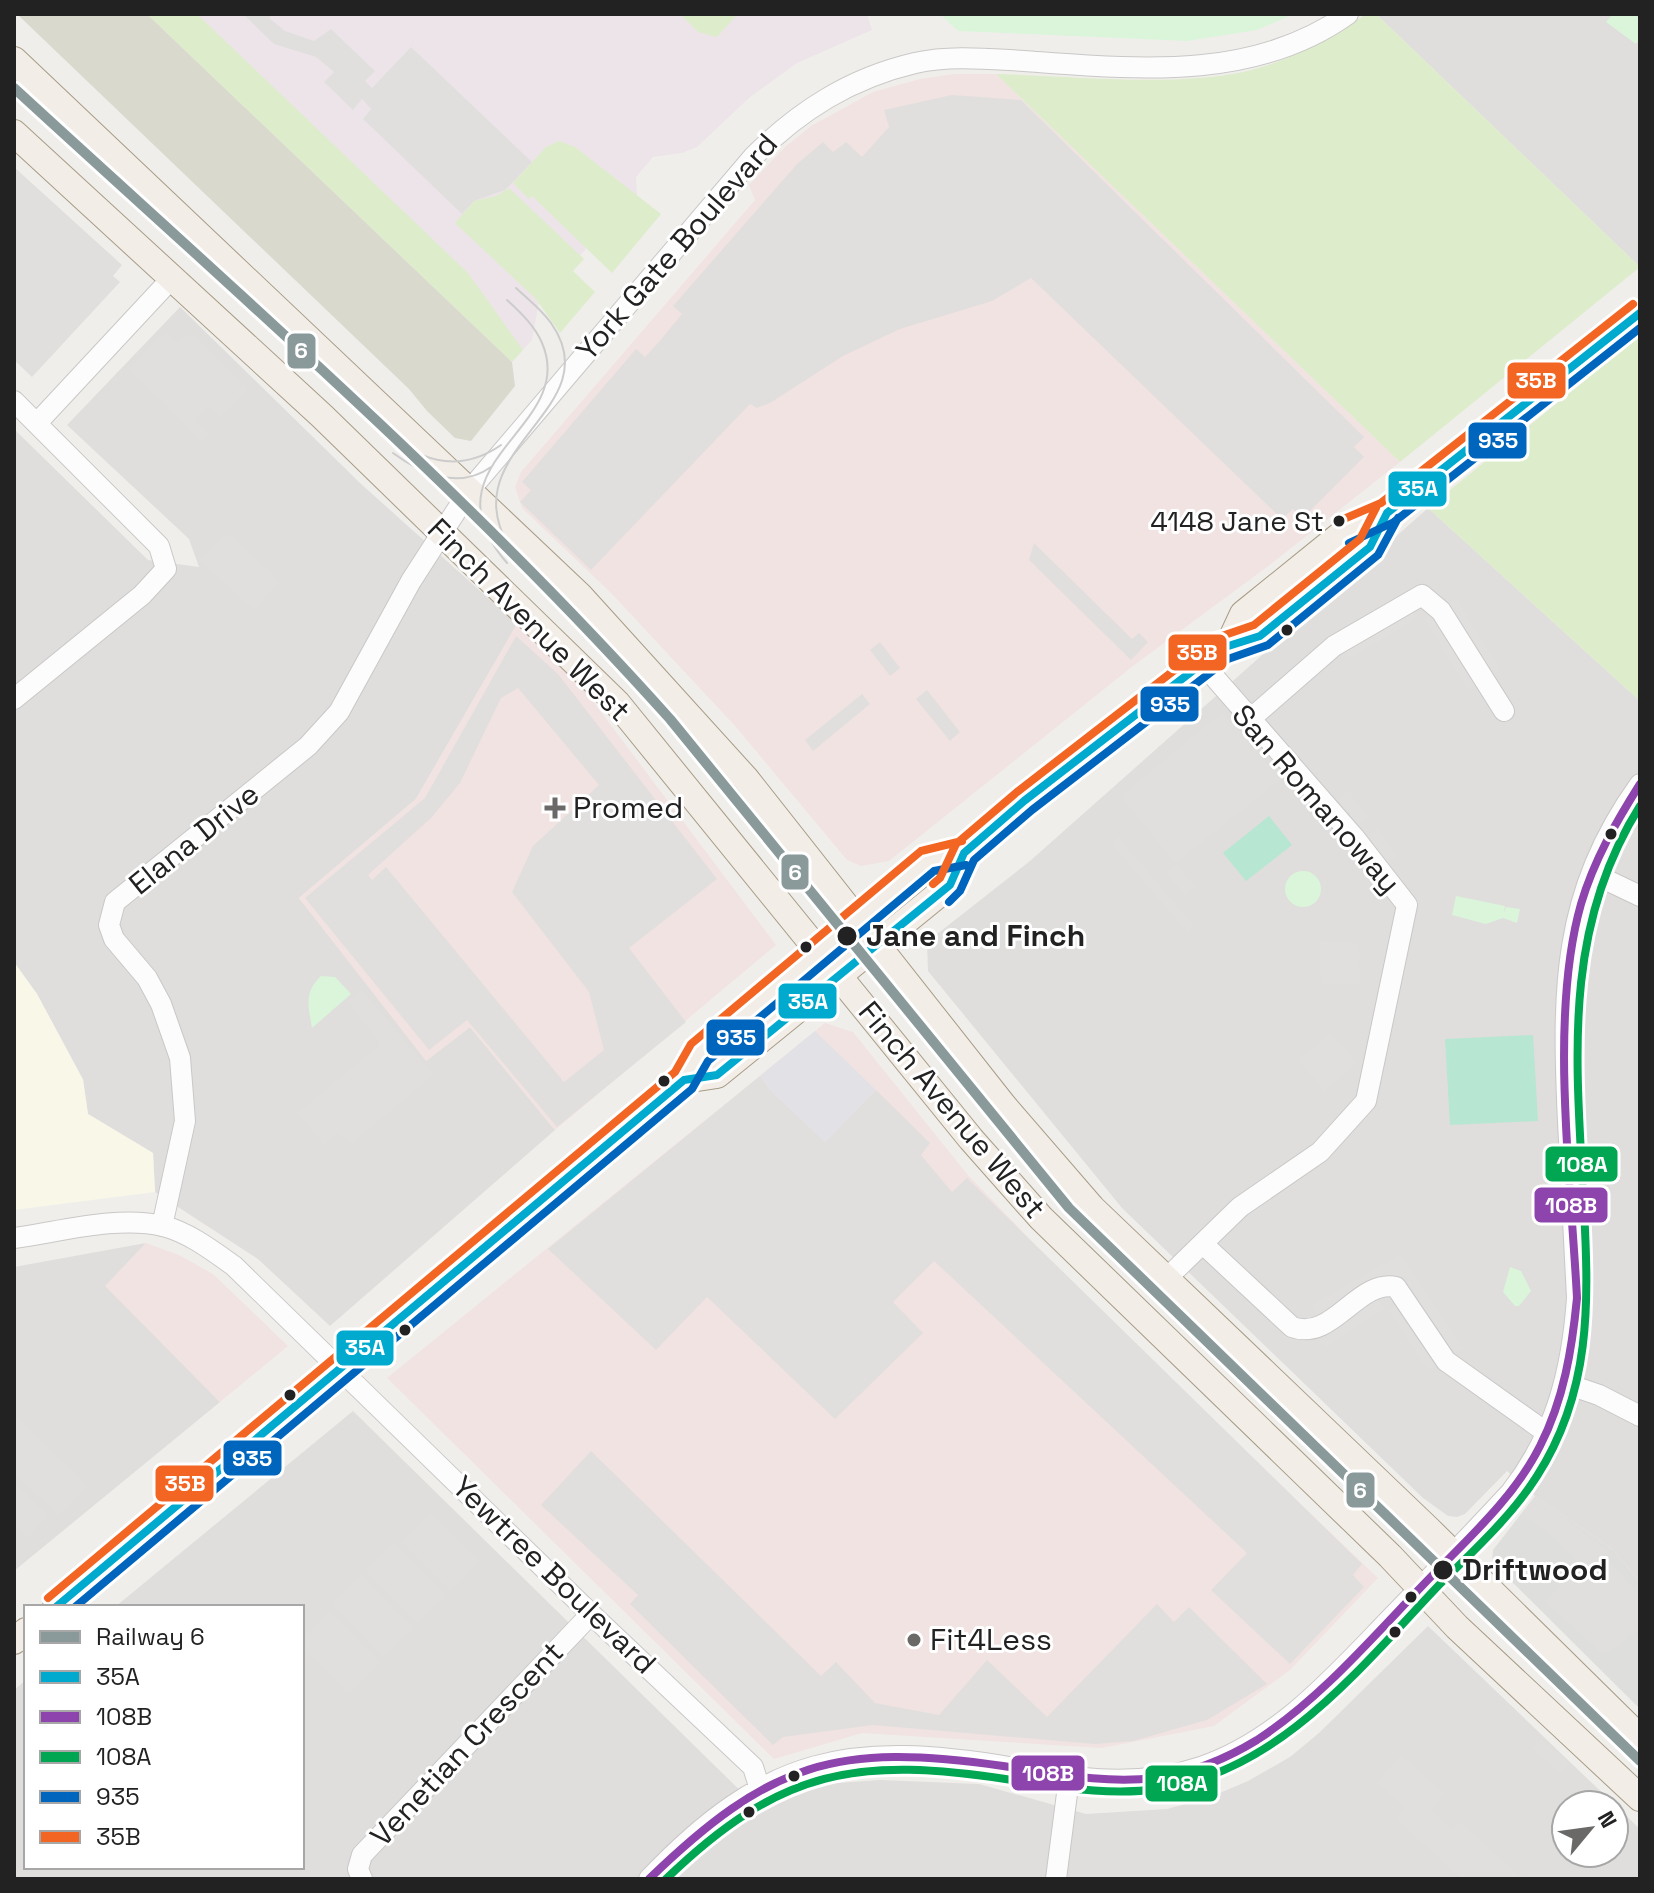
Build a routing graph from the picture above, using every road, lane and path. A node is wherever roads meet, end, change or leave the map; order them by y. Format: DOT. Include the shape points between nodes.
graph roads {
  1 [pos="1348,14"];
  2 [pos="14,60"];
  3 [pos="14,133"];
  4 [pos="173,277"];
  5 [pos="1640,313"];
  6 [pos="14,401"];
  7 [pos="37,423"];
  8 [pos="469,491"];
  9 [pos="1387,513"];
  10 [pos="441,531"];
  11 [pos="1305,563"];
  12 [pos="1323,584"];
  13 [pos="1229,644"];
  14 [pos="1202,663"];
  15 [pos="14,699"];
  16 [pos="1504,711"];
  17 [pos="1249,720"];
  18 [pos="1640,784"];
  19 [pos="964,853"];
  20 [pos="1594,874"];
  21 [pos="1640,896"];
  22 [pos="858,919"];
  23 [pos="877,944"];
  24 [pos="820,952"];
  25 [pos="840,976"];
  26 [pos="684,1080"];
  27 [pos="162,1226"];
  28 [pos="14,1238"];
  29 [pos="1203,1244"];
  30 [pos="1166,1279"];
  31 [pos="340,1369"];
  32 [pos="1567,1384"];
  33 [pos="1640,1416"];
  34 [pos="1547,1433"];
  35 [pos="1454,1555"];
  36 [pos="1421,1588"];
  37 [pos="58,1605"];
  38 [pos="591,1614"];
  39 [pos="1640,1738"];
  40 [pos="1069,1778"];
  41 [pos="759,1786"];
  42 [pos="1640,1798"];
  43 [pos="362,1879"];
  44 [pos="649,1879"];
  45 [pos="1056,1879"];
  1 -- 8 [label="street, York Gate Boulevard" via="1311,37 1228,64 1150,67 949,59 878,74 824,98 782,127 745,165"];
  2 -- 8 [label="main road, Finch Avenue West"];
  3 -- 4 [label="main road, Finch Avenue West"];
  4 -- 7 [label="street"];
  4 -- 10 [label="main road, Finch Avenue West"];
  5 -- 9 [label="main road"];
  6 -- 7 [label="street"];
  7 -- 15 [label="street" via="159,546 166,569 142,595"];
  8 -- 10 [label="street, York Gate Boulevard"];
  8 -- 22 [label="main road, Finch Avenue West" via="669,690"];
  9 -- 11 [label="main road" via="1353,525"];
  9 -- 12 [label="main road" via="1370,547"];
  10 -- 24 [label="main road, Finch Avenue West" via="617,703"];
  10 -- 27 [label="street, Elana Drive" via="339,712 308,746 115,902 109,925 114,939 154,991 180,1058 185,1121"];
  11 -- 12 [label="main road"];
  11 -- 13 [label="main road" via="1243,614"];
  12 -- 13 [label="main road" via="1260,636"];
  13 -- 14 [label="main road"];
  14 -- 17 [label="street, San Romanoway"];
  14 -- 19 [label="main road"];
  16 -- 17 [label="street" via="1441,611 1422,595 1334,646"];
  17 -- 29 [label="street, San Romanoway" via="1407,905 1366,1101 1320,1152 1240,1207"];
  18 -- 20 [label="street" via="1601,849"];
  19 -- 22 [label="main road" via="929,860"];
  19 -- 23 [label="main road" via="950,885"];
  20 -- 21 [label="street"];
  20 -- 32 [label="street" via="1577,916 1565,979 1577,1298"];
  22 -- 23 [label="main road, Finch Avenue West"];
  22 -- 24 [label="main road"];
  23 -- 25 [label="main road"];
  23 -- 30 [label="main road, Finch Avenue West" via="1003,1105 1092,1208"];
  24 -- 25 [label="main road, Finch Avenue West"];
  24 -- 26 [label="main road" via="699,1053"];
  25 -- 26 [label="main road" via="717,1075"];
  25 -- 36 [label="main road, Finch Avenue West" via="1041,1218"];
  26 -- 31 [label="main road"];
  27 -- 28 [label="street" via="121,1224"];
  27 -- 31 [label="street, Yewtree Boulevard" via="234,1266"];
  29 -- 30 [label="street, San Romanoway"];
  29 -- 34 [label="street" via="1300,1330 1318,1327 1382,1286 1396,1287 1446,1361"];
  30 -- 35 [label="main road, Finch Avenue West"];
  31 -- 37 [label="main road"];
  31 -- 38 [label="street, Yewtree Boulevard"];
  32 -- 33 [label="street"];
  32 -- 34 [label="street"];
  34 -- 35 [label="street" via="1523,1476"];
  35 -- 36 [label="street"];
  35 -- 39 [label="main road, Finch Avenue West"];
  36 -- 40 [label="street" via="1323,1689 1250,1745 1173,1775"];
  36 -- 42 [label="main road, Finch Avenue West"];
  38 -- 41 [label="street, Yewtree Boulevard" via="753,1767"];
  38 -- 43 [label="street, Venetian Crescent" via="362,1855"];
  40 -- 41 [label="street" via="923,1755 877,1755 833,1762"];
  40 -- 45 [label="street"];
  41 -- 44 [label="street" via="719,1813"];
}
